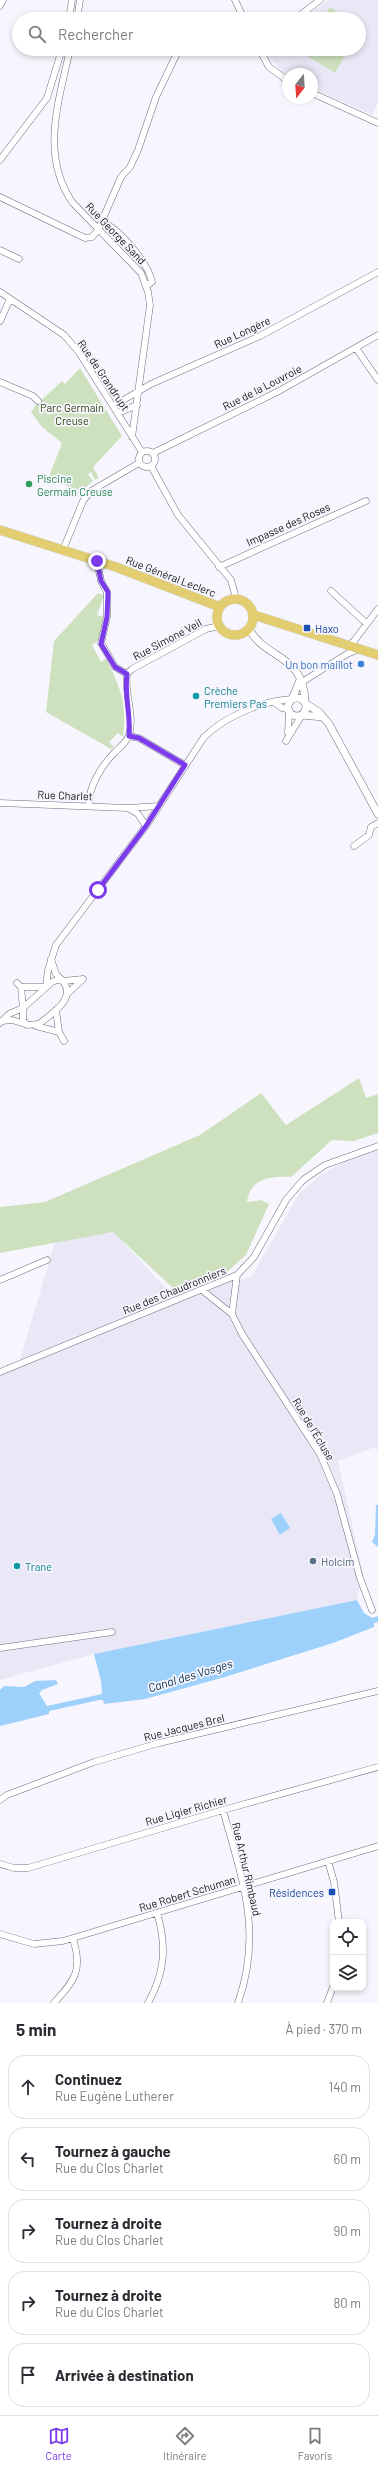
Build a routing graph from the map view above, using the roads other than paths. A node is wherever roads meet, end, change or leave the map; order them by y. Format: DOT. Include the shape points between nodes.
graph roads {
  1 [pos="3,0"];
  2 [pos="72,0"];
  3 [pos="80,0"];
  4 [pos="235,0"];
  5 [pos="320,0"];
  6 [pos="0,6"];
  7 [pos="70,12"];
  8 [pos="78,12"];
  9 [pos="241,12"];
  10 [pos="304,12"];
  11 [pos="60,56"];
  12 [pos="69,56"];
  13 [pos="176,56"];
  14 [pos="263,56"];
  15 [pos="282,77"];
  16 [pos="318,96"];
  17 [pos="378,123"];
  18 [pos="0,160"];
  19 [pos="0,197"];
  20 [pos="102,222"];
  21 [pos="98,230"];
  22 [pos="0,250"];
  23 [pos="19,259"];
  24 [pos="378,272"];
  25 [pos="146,286"];
  26 [pos="0,292"];
  27 [pos="10,299"];
  28 [pos="0,321"];
  29 [pos="378,335"];
  30 [pos="356,348"];
  31 [pos="378,380"];
  32 [pos="0,382"];
  33 [pos="138,391"];
  34 [pos="38,401"];
  35 [pos="137,405"];
  36 [pos="113,406"];
  37 [pos="118,413"];
  38 [pos="132,437"];
  39 [pos="142,452"];
  40 [pos="153,453"];
  41 [pos="139,463"];
  42 [pos="151,466"];
  43 [pos="366,500"];
  44 [pos="0,530"];
  45 [pos="64,550"];
  46 [pos="97,561"];
  47 [pos="219,568"];
  48 [pos="331,591"];
  49 [pos="236,598"];
  50 [pos="220,607"];
  51 [pos="378,609"];
  52 [pos="254,616"];
  53 [pos="366,623"];
  54 [pos="219,626"];
  55 [pos="249,629"];
  56 [pos="348,646"];
  57 [pos="359,649"];
  58 [pos="378,655"];
  59 [pos="127,674"];
  60 [pos="301,681"];
  61 [pos="292,699"];
  62 [pos="274,702"];
  63 [pos="305,702"];
  64 [pos="288,711"];
  65 [pos="302,715"];
  66 [pos="323,717"];
  67 [pos="129,736"];
  68 [pos="185,765"];
  69 [pos="0,803"];
  70 [pos="89,806"];
  71 [pos="159,806"];
  72 [pos="128,808"];
  73 [pos="378,814"];
  74 [pos="378,823"];
  75 [pos="146,826"];
  76 [pos="354,846"];
  77 [pos="52,959"];
  78 [pos="63,981"];
  79 [pos="46,987"];
  80 [pos="68,994"];
  81 [pos="23,1008"];
  82 [pos="56,1010"];
  83 [pos="1,1022"];
  84 [pos="27,1025"];
  85 [pos="36,1026"];
  86 [pos="60,1032"];
  87 [pos="64,1041"];
  88 [pos="378,1146"];
  89 [pos="47,1260"];
  90 [pos="237,1274"];
  91 [pos="0,1280"];
  92 [pos="202,1290"];
  93 [pos="232,1314"];
  94 [pos="0,1372"];
  95 [pos="372,1610"];
  96 [pos="112,1632"];
  97 [pos="0,1648"];
  98 [pos="378,1690"];
  99 [pos="378,1767"];
  100 [pos="0,1800"];
  101 [pos="223,1810"];
  102 [pos="378,1846"];
  103 [pos="328,1861"];
  104 [pos="0,1864"];
  105 [pos="243,1886"];
  106 [pos="157,1914"];
  107 [pos="339,1919"];
  108 [pos="0,1934"];
  109 [pos="73,1939"];
  110 [pos="332,1991"];
  111 [pos="54,2003"];
  112 [pos="148,2003"];
  113 [pos="238,2003"];
  114 [pos="327,2003"];
  1 -- 6 [label="street"];
  2 -- 7 [label="street"];
  3 -- 8 [label="street"];
  4 -- 9 [label="street"];
  5 -- 10 [label="street"];
  11 -- 18 [label="street" via="47,98"];
  12 -- 21 [label="street, Rue George Sand" via="53,133 56,166 63,188 72,202"];
  13 -- 20 [label="street" via="156,97 130,166 121,177"];
  14 -- 15 [label="street" via="269,67"];
  16 -- 17 [label="street"];
  19 -- 21 [label="street" via="85,238 92,237"];
  20 -- 21 [label="street"];
  20 -- 25 [label="street" via="115,228 134,250 151,276 152,282"];
  21 -- 25 [label="street, Rue George Sand" via="141,273"];
  22 -- 23 [label="street"];
  24 -- 33 [label="street, Rue Longère" via="260,336"];
  25 -- 33 [label="street, Rue George Sand" via="150,305"];
  26 -- 27 [label="street, Rue de Grandrupt"];
  27 -- 28 [label="street"];
  27 -- 36 [label="street, Rue de Grandrupt" via="64,335 78,350"];
  29 -- 30 [label="street, Rue de la Louvroie"];
  30 -- 31 [label="street"];
  30 -- 40 [label="street, Rue de la Louvroie" via="279,392"];
  32 -- 34 [label="street" via="33,396"];
  33 -- 35 [label="street, Rue George Sand"];
  33 -- 36 [label="street, Rue Longère"];
  35 -- 37 [label="street"];
  35 -- 38 [label="street, Rue George Sand"];
  36 -- 37 [label="street, Rue de Grandrupt"];
  37 -- 38 [label="street, Rue de Grandrupt"];
  38 -- 39 [label="street, Rue de Grandrupt"];
  39 -- 40 [label="street" via="148,450"];
  39 -- 41 [label="street"];
  40 -- 42 [label="street" via="155,459"];
  41 -- 42 [label="street"];
  41 -- 45 [label="street" via="91,491 83,501"];
  42 -- 47 [label="street" via="178,515"];
  43 -- 47 [label="street, Impasse des Roses"];
  44 -- 45 [label="main road, Rue Général Leclerc"];
  45 -- 46 [label="main road, Rue Général Leclerc"];
  46 -- 50 [label="main road, Rue Général Leclerc"];
  46 -- 59 [label="street" via="101,581 108,592 107,617 101,644 115,667"];
  47 -- 49 [label="street" via="231,580"];
  48 -- 53 [label="street"];
  49 -- 50 [label="main road" via="226,601"];
  49 -- 52 [label="main road" via="248,603"];
  50 -- 54 [label="main road" via="217,613"];
  51 -- 53 [label="street"];
  52 -- 55 [label="main road"];
  52 -- 56 [label="main road"];
  53 -- 56 [label="street" via="354,642"];
  54 -- 55 [label="main road" via="233,635 239,635"];
  54 -- 59 [label="street, Rue Simone Veil" via="206,629"];
  55 -- 60 [label="street" via="253,636 288,662"];
  56 -- 57 [label="main road"];
  57 -- 58 [label="main road"];
  57 -- 60 [label="street"];
  59 -- 67 [label="street"];
  60 -- 61 [label="street"];
  60 -- 63 [label="street"];
  61 -- 62 [label="street"];
  61 -- 63 [label="street" via="300,698"];
  61 -- 64 [label="street"];
  62 -- 64 [label="street"];
  62 -- 68 [label="street" via="259,705 213,728 197,745"];
  63 -- 65 [label="street" via="306,709"];
  63 -- 66 [label="street"];
  64 -- 65 [label="street" via="295,716"];
  64 -- 65 [label="street" via="287,738"];
  65 -- 66 [label="street"];
  66 -- 73 [label="street"];
  67 -- 68 [label="street" via="139,738"];
  67 -- 70 [label="street" via="103,765 95,782"];
  68 -- 71 [label="street"];
  69 -- 70 [label="street, Rue Charlet"];
  70 -- 72 [label="street, Rue Charlet"];
  71 -- 72 [label="street, Rue Charlet"];
  71 -- 75 [label="street"];
  72 -- 75 [label="street" via="138,814"];
  74 -- 76 [label="street" via="371,827 369,835"];
  75 -- 77 [label="street" via="56,945"];
  77 -- 78 [label="street" via="56,974"];
  77 -- 79 [label="street"];
  78 -- 79 [label="street" via="52,982"];
  78 -- 80 [label="street"];
  78 -- 80 [label="street" via="85,978"];
  79 -- 81 [label="street"];
  79 -- 81 [label="street" via="19,985"];
  80 -- 82 [label="street"];
  81 -- 83 [label="street" via="9,1014"];
  81 -- 84 [label="street" via="23,1020"];
  82 -- 85 [label="street"];
  82 -- 86 [label="street"];
  83 -- 84 [label="street" via="12,1020"];
  84 -- 85 [label="street"];
  85 -- 86 [label="street"];
  86 -- 87 [label="street"];
  88 -- 90 [label="street, Rue des Chaudronniers" via="325,1165 303,1180 286,1200 254,1257"];
  89 -- 91 [label="street"];
  90 -- 92 [label="street, Rue des Chaudronniers"];
  90 -- 93 [label="street"];
  92 -- 93 [label="street, Rue de l'Écluse"];
  92 -- 94 [label="street, Rue des Chaudronniers"];
  93 -- 95 [label="street, Rue de l'Écluse" via="242,1334 320,1454 337,1494 360,1578"];
  96 -- 97 [label="street"];
  98 -- 100 [label="street, Rue Jacques Brel" via="204,1732 94,1762 7,1795"];
  99 -- 101 [label="street, Rue Ligier Richier"];
  101 -- 104 [label="street, Rue Ligier Richier" via="28,1868"];
  101 -- 105 [label="street, Rue Arthur Rimbaud"];
  102 -- 103 [label="street, Rue Robert Schuman"];
  103 -- 105 [label="street, Rue Robert Schuman"];
  103 -- 107 [label="street" via="334,1882"];
  105 -- 106 [label="street, Rue Robert Schuman"];
  105 -- 113 [label="street, Rue Arthur Rimbaud" via="250,1916 250,1943 245,1979"];
  106 -- 109 [label="street, Rue Robert Schuman"];
  106 -- 112 [label="street" via="164,1946 163,1965 160,1979"];
  108 -- 109 [label="street, Rue Robert Schuman" via="34,1944"];
  109 -- 111 [label="street" via="78,1965 75,1977"];
  110 -- 114 [label="street"];
}
